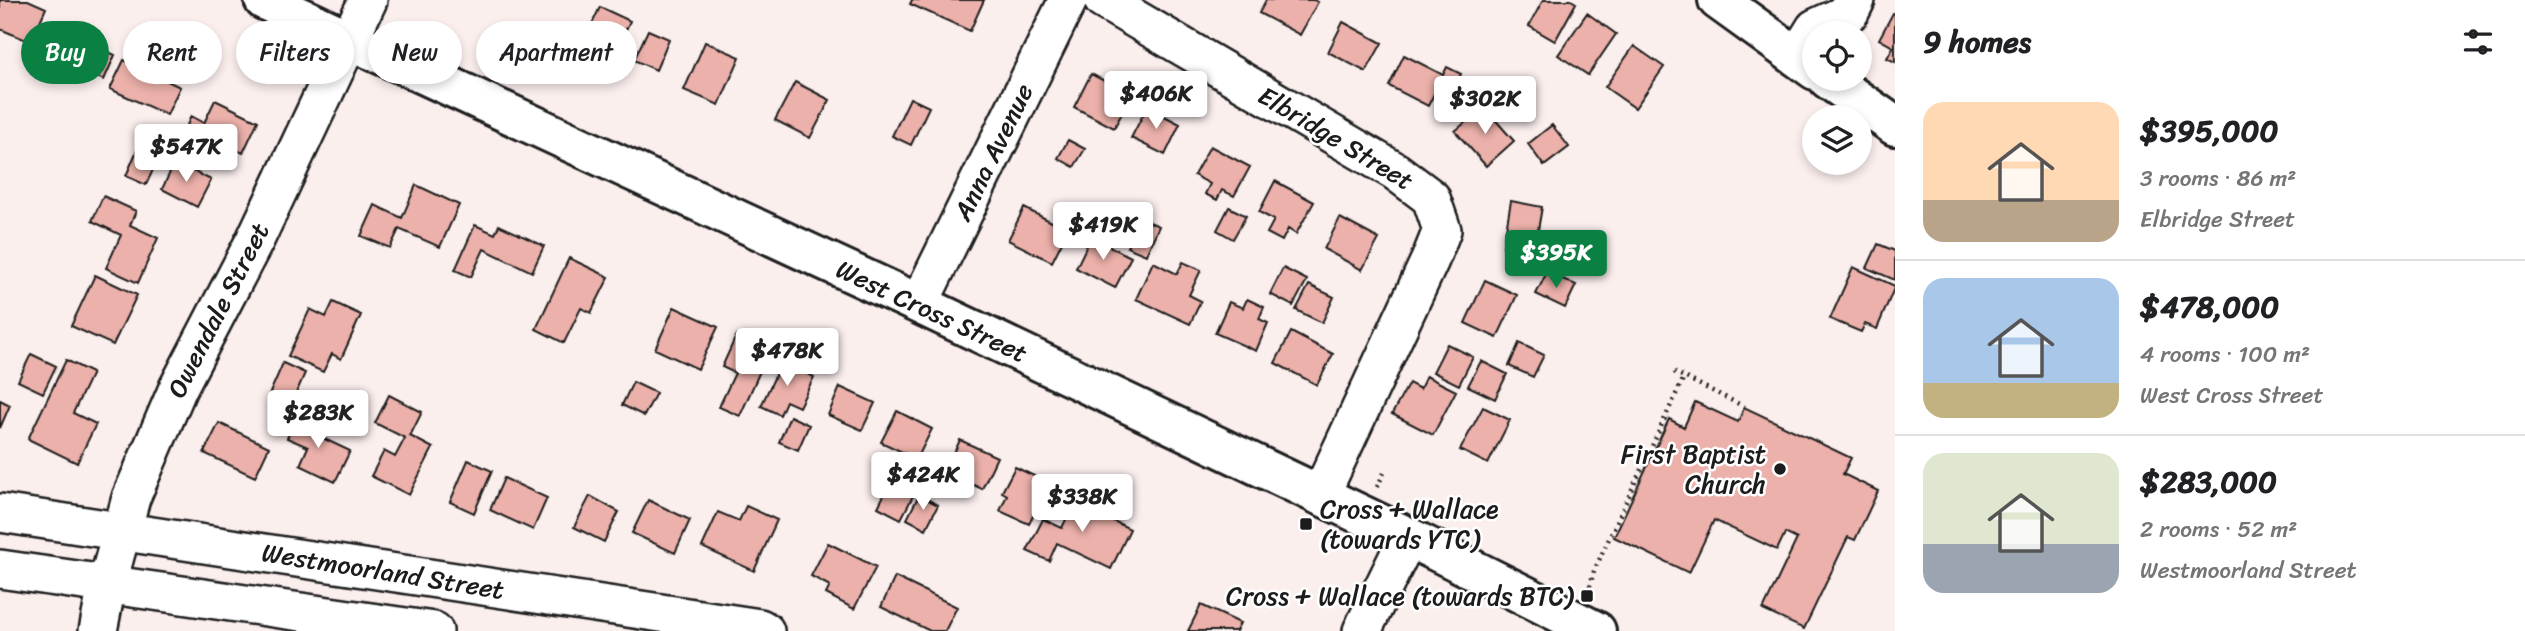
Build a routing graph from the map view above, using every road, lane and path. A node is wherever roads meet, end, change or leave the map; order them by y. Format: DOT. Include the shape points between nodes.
graph roads {
  1 [pos="264,0"];
  2 [pos="368,0"];
  3 [pos="1068,0"];
  4 [pos="1103,0"];
  5 [pos="1718,0"];
  6 [pos="1856,0"];
  7 [pos="308,21"];
  8 [pos="1837,21"];
  9 [pos="354,28"];
  10 [pos="1802,35"];
  11 [pos="354,43"];
  12 [pos="328,84"];
  13 [pos="1845,91"];
  14 [pos="1895,126"];
  15 [pos="919,304"];
  16 [pos="1674,372"];
  17 [pos="1684,377"];
  18 [pos="1747,408"];
  19 [pos="1384,473"];
  20 [pos="1374,494"];
  21 [pos="1320,496"];
  22 [pos="0,513"];
  23 [pos="122,531"];
  24 [pos="1408,537"];
  25 [pos="0,569"];
  26 [pos="107,585"];
  27 [pos="1592,614"];
  28 [pos="98,631"];
  29 [pos="433,631"];
  30 [pos="765,631"];
  31 [pos="1362,631"];
  1 -- 7 [label="main road, West Cross Street"];
  2 -- 9 [label="street, Owendale Street"];
  3 -- 15 [label="street, Anna Avenue"];
  4 -- 21 [label="street, Elbridge Street" via="1395,171 1431,198 1442,230"];
  5 -- 10 [label="main road"];
  6 -- 8 [label="street" via="1850,12"];
  11 -- 15 [label="main road, West Cross Street"];
  12 -- 23 [label="street, Owendale Street" via="255,240 178,388 131,498"];
  13 -- 14 [label="main road"];
  15 -- 21 [label="main road, West Cross Street"];
  16 -- 17 [label="path"];
  17 -- 18 [label="path"];
  17 -- 27 [label="path" via="1594,571"];
  19 -- 20 [label="path"];
  21 -- 24 [label="main road, West Cross Street"];
  22 -- 23 [label="street, Westmoorland Street"];
  23 -- 26 [label="street, Owendale Street"];
  23 -- 30 [label="street, Westmoorland Street"];
  24 -- 27 [label="main road, West Cross Street"];
  24 -- 31 [label="street"];
  25 -- 26 [label="street, Westmoorland Street"];
  26 -- 28 [label="street, Owendale Street"];
  26 -- 29 [label="street, Westmoorland Street"];
}
